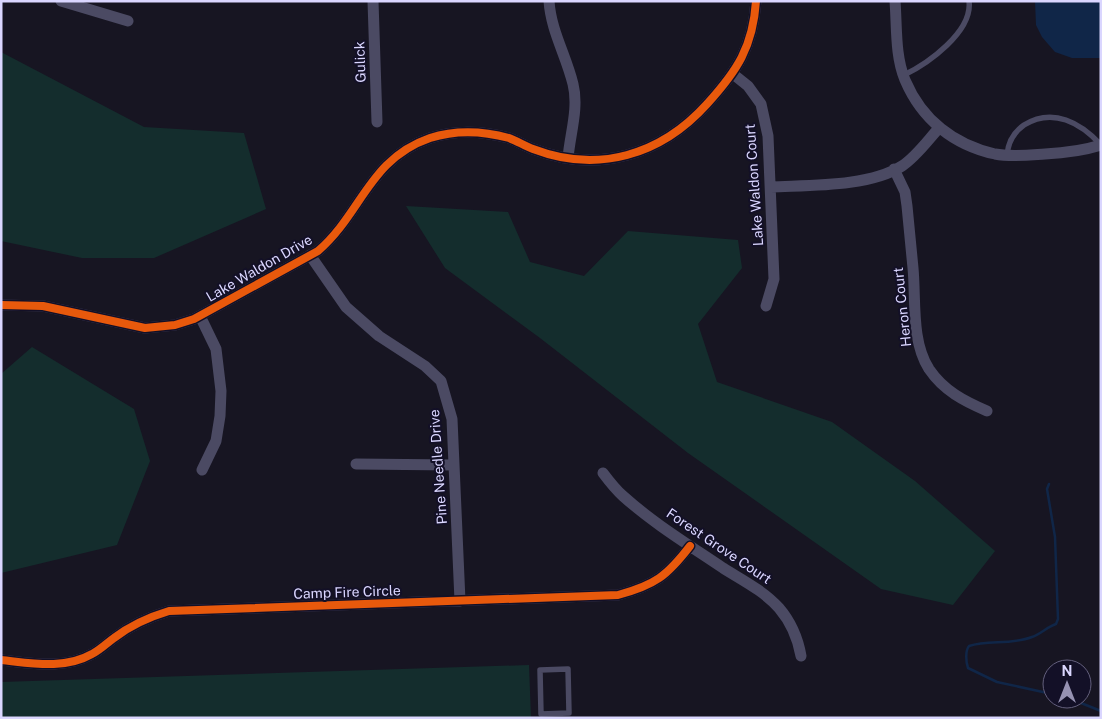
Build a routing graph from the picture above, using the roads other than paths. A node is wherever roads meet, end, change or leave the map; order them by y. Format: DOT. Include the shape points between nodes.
graph roads {
  1 [pos="61,1"];
  2 [pos="373,1"];
  3 [pos="549,1"];
  4 [pos="756,1"];
  5 [pos="895,1"];
  6 [pos="969,1"];
  7 [pos="128,21"];
  8 [pos="733,74"];
  9 [pos="904,75"];
  10 [pos="378,122"];
  11 [pos="939,128"];
  12 [pos="1101,145"];
  13 [pos="1007,155"];
  14 [pos="568,158"];
  15 [pos="894,169"];
  16 [pos="771,187"];
  17 [pos="310,255"];
  18 [pos="1,306"];
  19 [pos="766,306"];
  20 [pos="200,316"];
  21 [pos="987,411"];
  22 [pos="356,464"];
  23 [pos="454,465"];
  24 [pos="202,470"];
  25 [pos="603,473"];
  26 [pos="690,546"];
  27 [pos="460,601"];
  28 [pos="801,656"];
  29 [pos="1,660"];
  30 [pos="555,716"];
  1 -- 7 [label="street"];
  2 -- 10 [label="street, Gulick"];
  3 -- 14 [label="street" via="550,17 575,98"];
  4 -- 8 [label="street, Lake Waldon Drive" via="750,40"];
  5 -- 9 [label="street" via="898,50"];
  6 -- 9 [label="lane" via="963,25 942,51"];
  8 -- 14 [label="street, Lake Waldon Drive" via="694,119 645,150 604,160"];
  8 -- 16 [label="street, Lake Waldon Court" via="748,86 761,104 768,136"];
  9 -- 11 [label="street" via="919,105"];
  11 -- 13 [label="street" via="964,144"];
  11 -- 15 [label="street" via="902,166"];
  12 -- 13 [label="street" via="1075,152"];
  12 -- 13 [label="lane" via="1076,124 1046,116 1018,129 1008,146"];
  14 -- 17 [label="street, Lake Waldon Drive" via="533,149 510,138 476,132 433,137 390,160 330,240"];
  15 -- 16 [label="street" via="881,176 855,181"];
  15 -- 21 [label="street, Heron Court" via="905,192 923,357 941,383 959,398"];
  16 -- 19 [label="street, Lake Waldon Court" via="774,279"];
  17 -- 20 [label="street, Lake Waldon Drive"];
  17 -- 23 [label="street, Pine Needle Drive" via="346,307 379,336 425,366 441,381 452,419"];
  18 -- 20 [label="street, Lake Waldon Drive" via="43,306 146,328 175,325"];
  20 -- 24 [label="street" via="216,349 221,391 216,441"];
  22 -- 23 [label="street"];
  23 -- 27 [label="street, Pine Needle Drive"];
  25 -- 26 [label="street, Forest Grove Court" via="622,495"];
  26 -- 27 [label="street, Camp Fire Circle" via="665,575 643,588 618,595"];
  26 -- 28 [label="street, Forest Grove Court" via="779,608 792,626"];
  27 -- 29 [label="street, Camp Fire Circle" via="169,611 139,621 92,654 76,660 46,665"];
  30 -- 30 [label="lane" via="569,713 568,669 540,670 541,714"];
}
